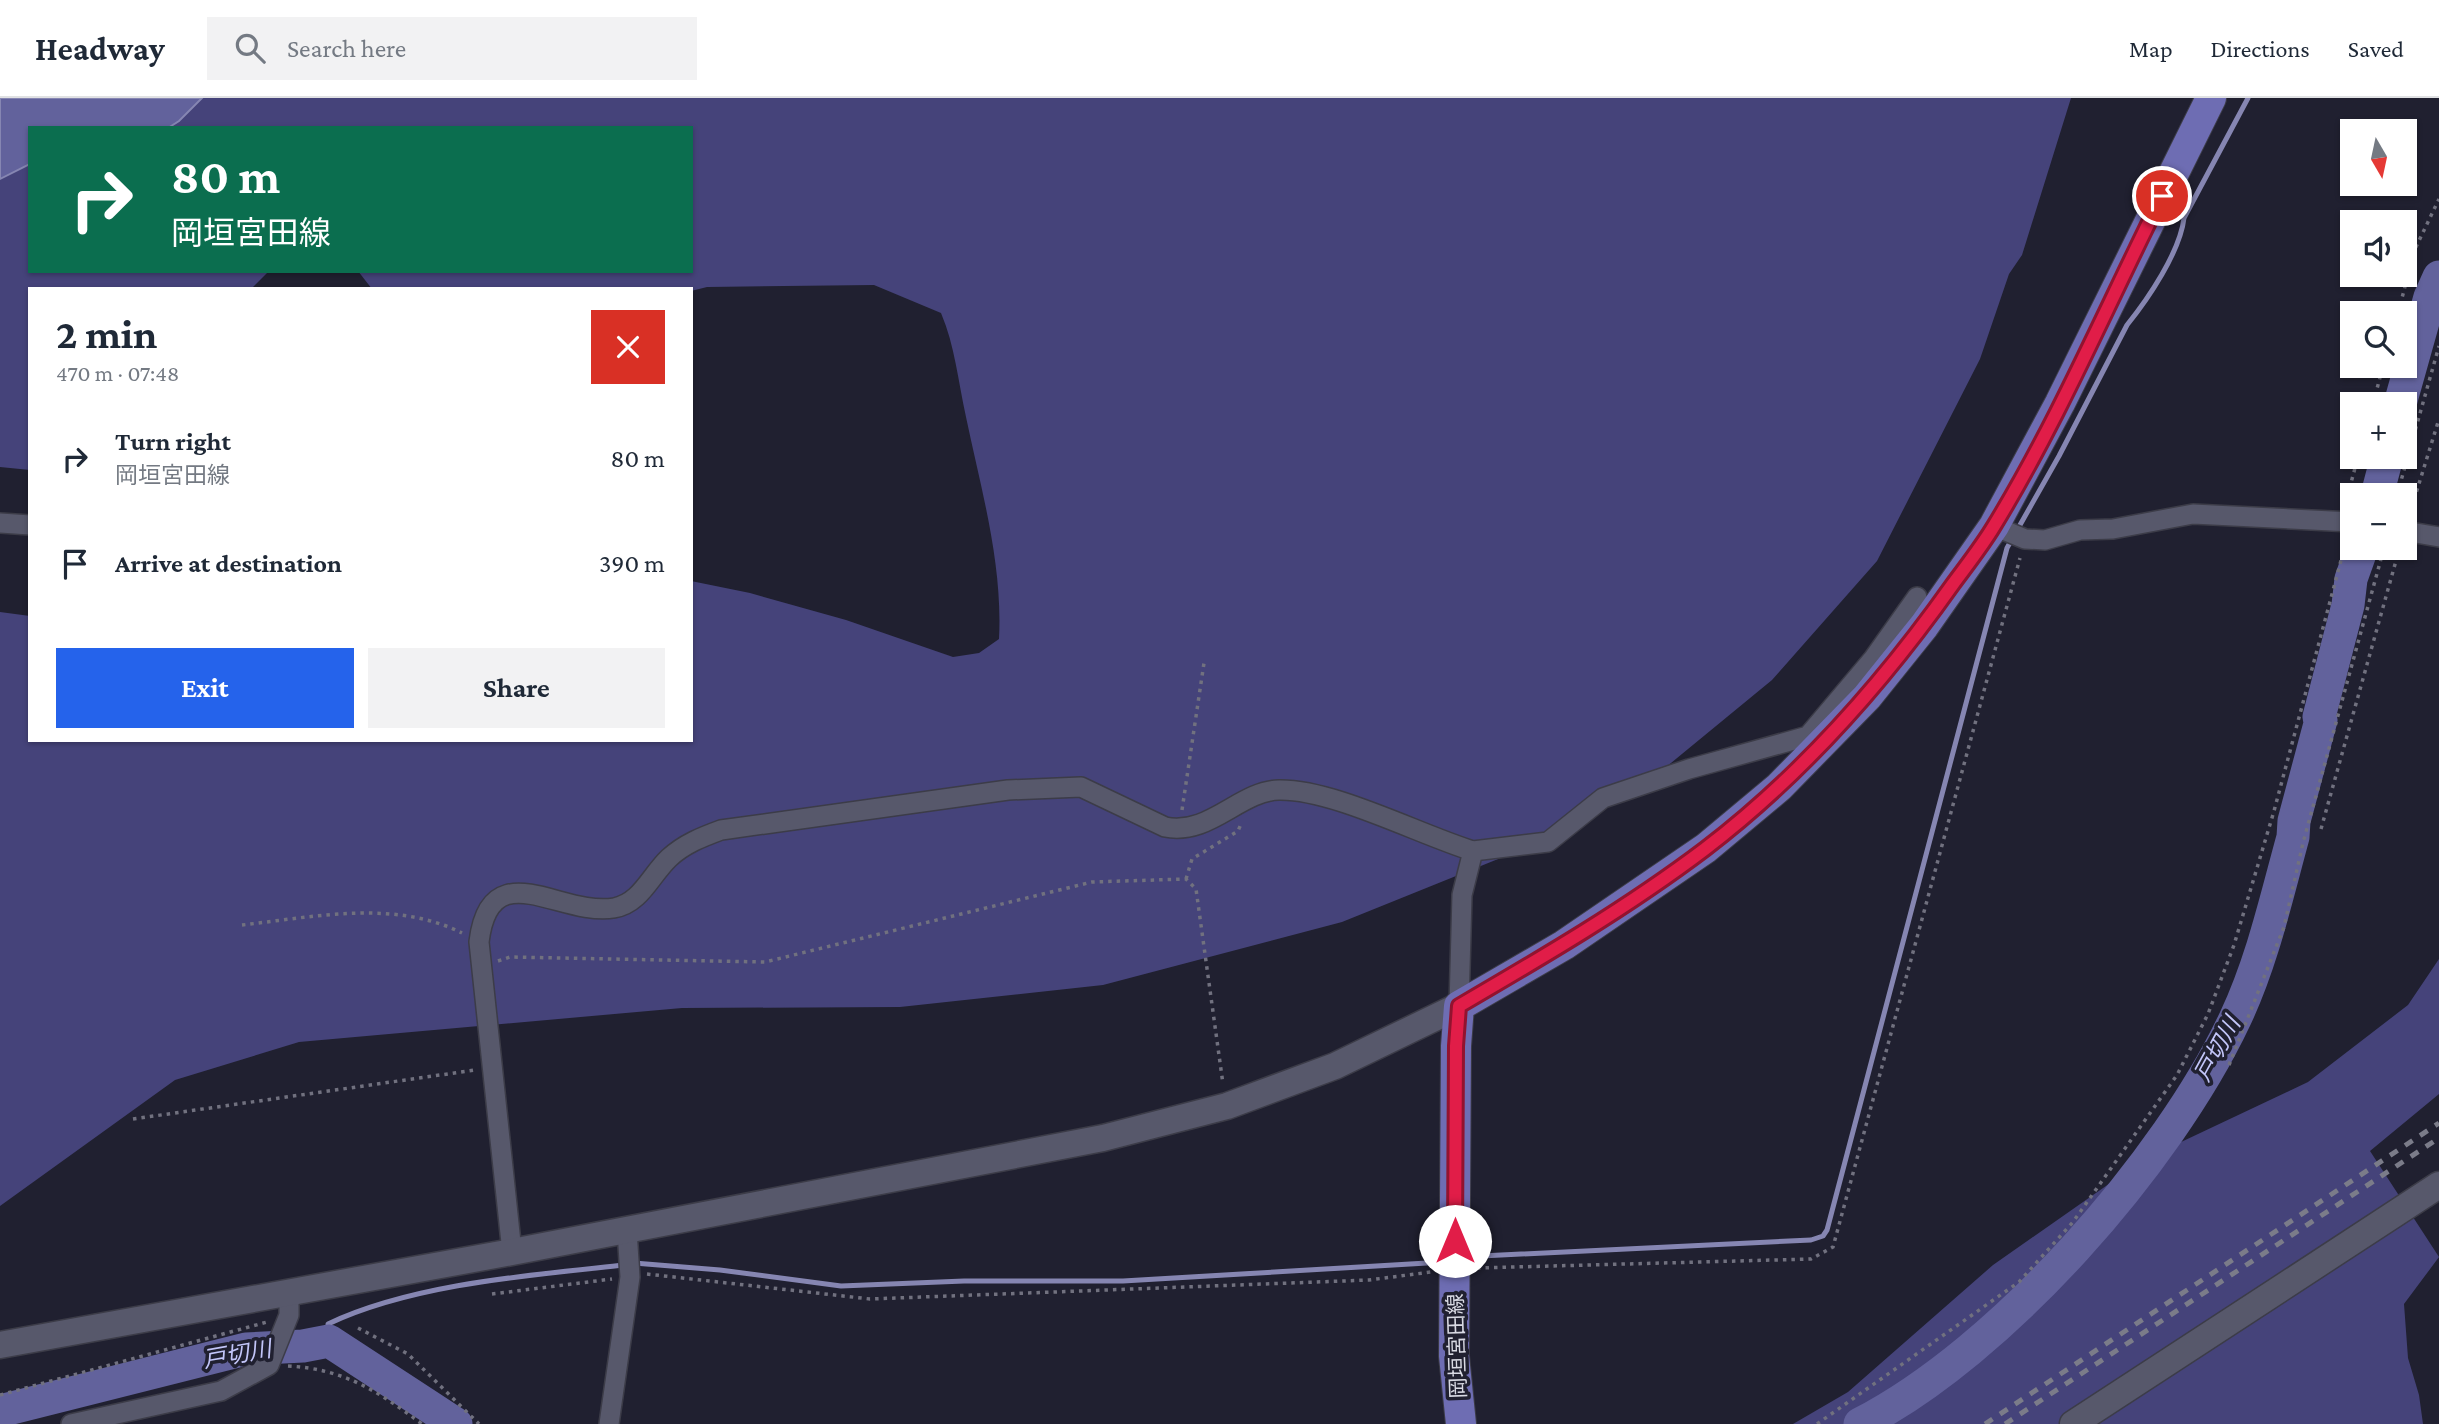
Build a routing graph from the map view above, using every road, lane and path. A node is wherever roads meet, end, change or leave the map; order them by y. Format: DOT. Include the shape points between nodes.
graph roads {
  1 [pos="2211,98"];
  2 [pos="2439,200"];
  3 [pos="2401,301"];
  4 [pos="2439,346"];
  5 [pos="2439,419"];
  6 [pos="2400,483"];
  7 [pos="2417,489"];
  8 [pos="2340,522"];
  9 [pos="0,523"];
  10 [pos="28,525"];
  11 [pos="1994,526"];
  12 [pos="2417,533"];
  13 [pos="2439,537"];
  14 [pos="2025,539"];
  15 [pos="2340,553"];
  16 [pos="2381,560"];
  17 [pos="2397,560"];
  18 [pos="1917,597"];
  19 [pos="1204,663"];
  20 [pos="1259,794"];
  21 [pos="2322,829"];
  22 [pos="1180,830"];
  23 [pos="1473,851"];
  24 [pos="1186,879"];
  25 [pos="242,925"];
  26 [pos="480,942"];
  27 [pos="482,966"];
  28 [pos="1459,1006"];
  29 [pos="2229,1065"];
  30 [pos="494,1067"];
  31 [pos="1227,1105"];
  32 [pos="133,1119"];
  33 [pos="2439,1185"];
  34 [pos="627,1230"];
  35 [pos="513,1252"];
  36 [pos="1455,1269"];
  37 [pos="630,1277"];
  38 [pos="492,1294"];
  39 [pos="289,1304"];
  40 [pos="358,1328"];
  41 [pos="0,1345"];
  42 [pos="269,1365"];
  43 [pos="0,1395"];
  44 [pos="71,1424"];
  45 [pos="422,1424"];
  46 [pos="479,1424"];
  47 [pos="609,1424"];
  48 [pos="1461,1424"];
  49 [pos="1817,1424"];
  50 [pos="2073,1424"];
  1 -- 11 [label="main road"];
  2 -- 3 [label="path" via="2416,250"];
  4 -- 6 [label="path"];
  5 -- 7 [label="path"];
  8 -- 14 [label="street" via="2193,514 2113,529 2080,530 2045,540"];
  9 -- 10 [label="street"];
  11 -- 14 [label="street"];
  11 -- 28 [label="main road" via="1867,697 1779,788 1637,898"];
  12 -- 13 [label="street"];
  14 -- 36 [label="path" via="1833,1247 1811,1259"];
  15 -- 49 [label="path" via="2274,811 2234,945 2208,1014 2177,1075 2073,1222 2020,1282"];
  16 -- 29 [label="path" via="2284,927"];
  17 -- 21 [label="path"];
  18 -- 23 [label="street" via="1873,659 1808,736 1603,798 1548,842"];
  19 -- 22 [label="path"];
  20 -- 22 [label="street" via="1212,820"];
  20 -- 23 [label="street" via="1313,792"];
  20 -- 24 [label="path" via="1238,831 1192,859"];
  22 -- 26 [label="street" via="1081,787 1008,790 721,830 695,840 669,858 636,899 614,908 577,908 520,890 499,898 482,922"];
  23 -- 28 [label="street" via="1462,895"];
  24 -- 27 [label="path" via="1092,883 765,962 510,957"];
  24 -- 31 [label="path" via="1196,889"];
  25 -- 26 [label="path" via="384,913 442,923"];
  26 -- 27 [label="street"];
  27 -- 30 [label="street"];
  28 -- 31 [label="street" via="1335,1066"];
  28 -- 36 [label="main road, 岡垣宮田線"];
  30 -- 32 [label="path"];
  30 -- 35 [label="street"];
  31 -- 34 [label="street" via="1103,1139"];
  33 -- 50 [label="street"];
  34 -- 35 [label="street"];
  34 -- 37 [label="street"];
  35 -- 39 [label="street"];
  36 -- 37 [label="path" via="1369,1280 870,1299 643,1273"];
  36 -- 48 [label="main road, 岡垣宮田線" via="1454,1356"];
  37 -- 38 [label="path"];
  37 -- 47 [label="street"];
  39 -- 41 [label="street"];
  39 -- 42 [label="street"];
  39 -- 43 [label="path" via="128,1362"];
  40 -- 46 [label="path" via="408,1354"];
  42 -- 44 [label="street" via="221,1391"];
  42 -- 45 [label="path" via="320,1368 350,1379 382,1394"];
}
